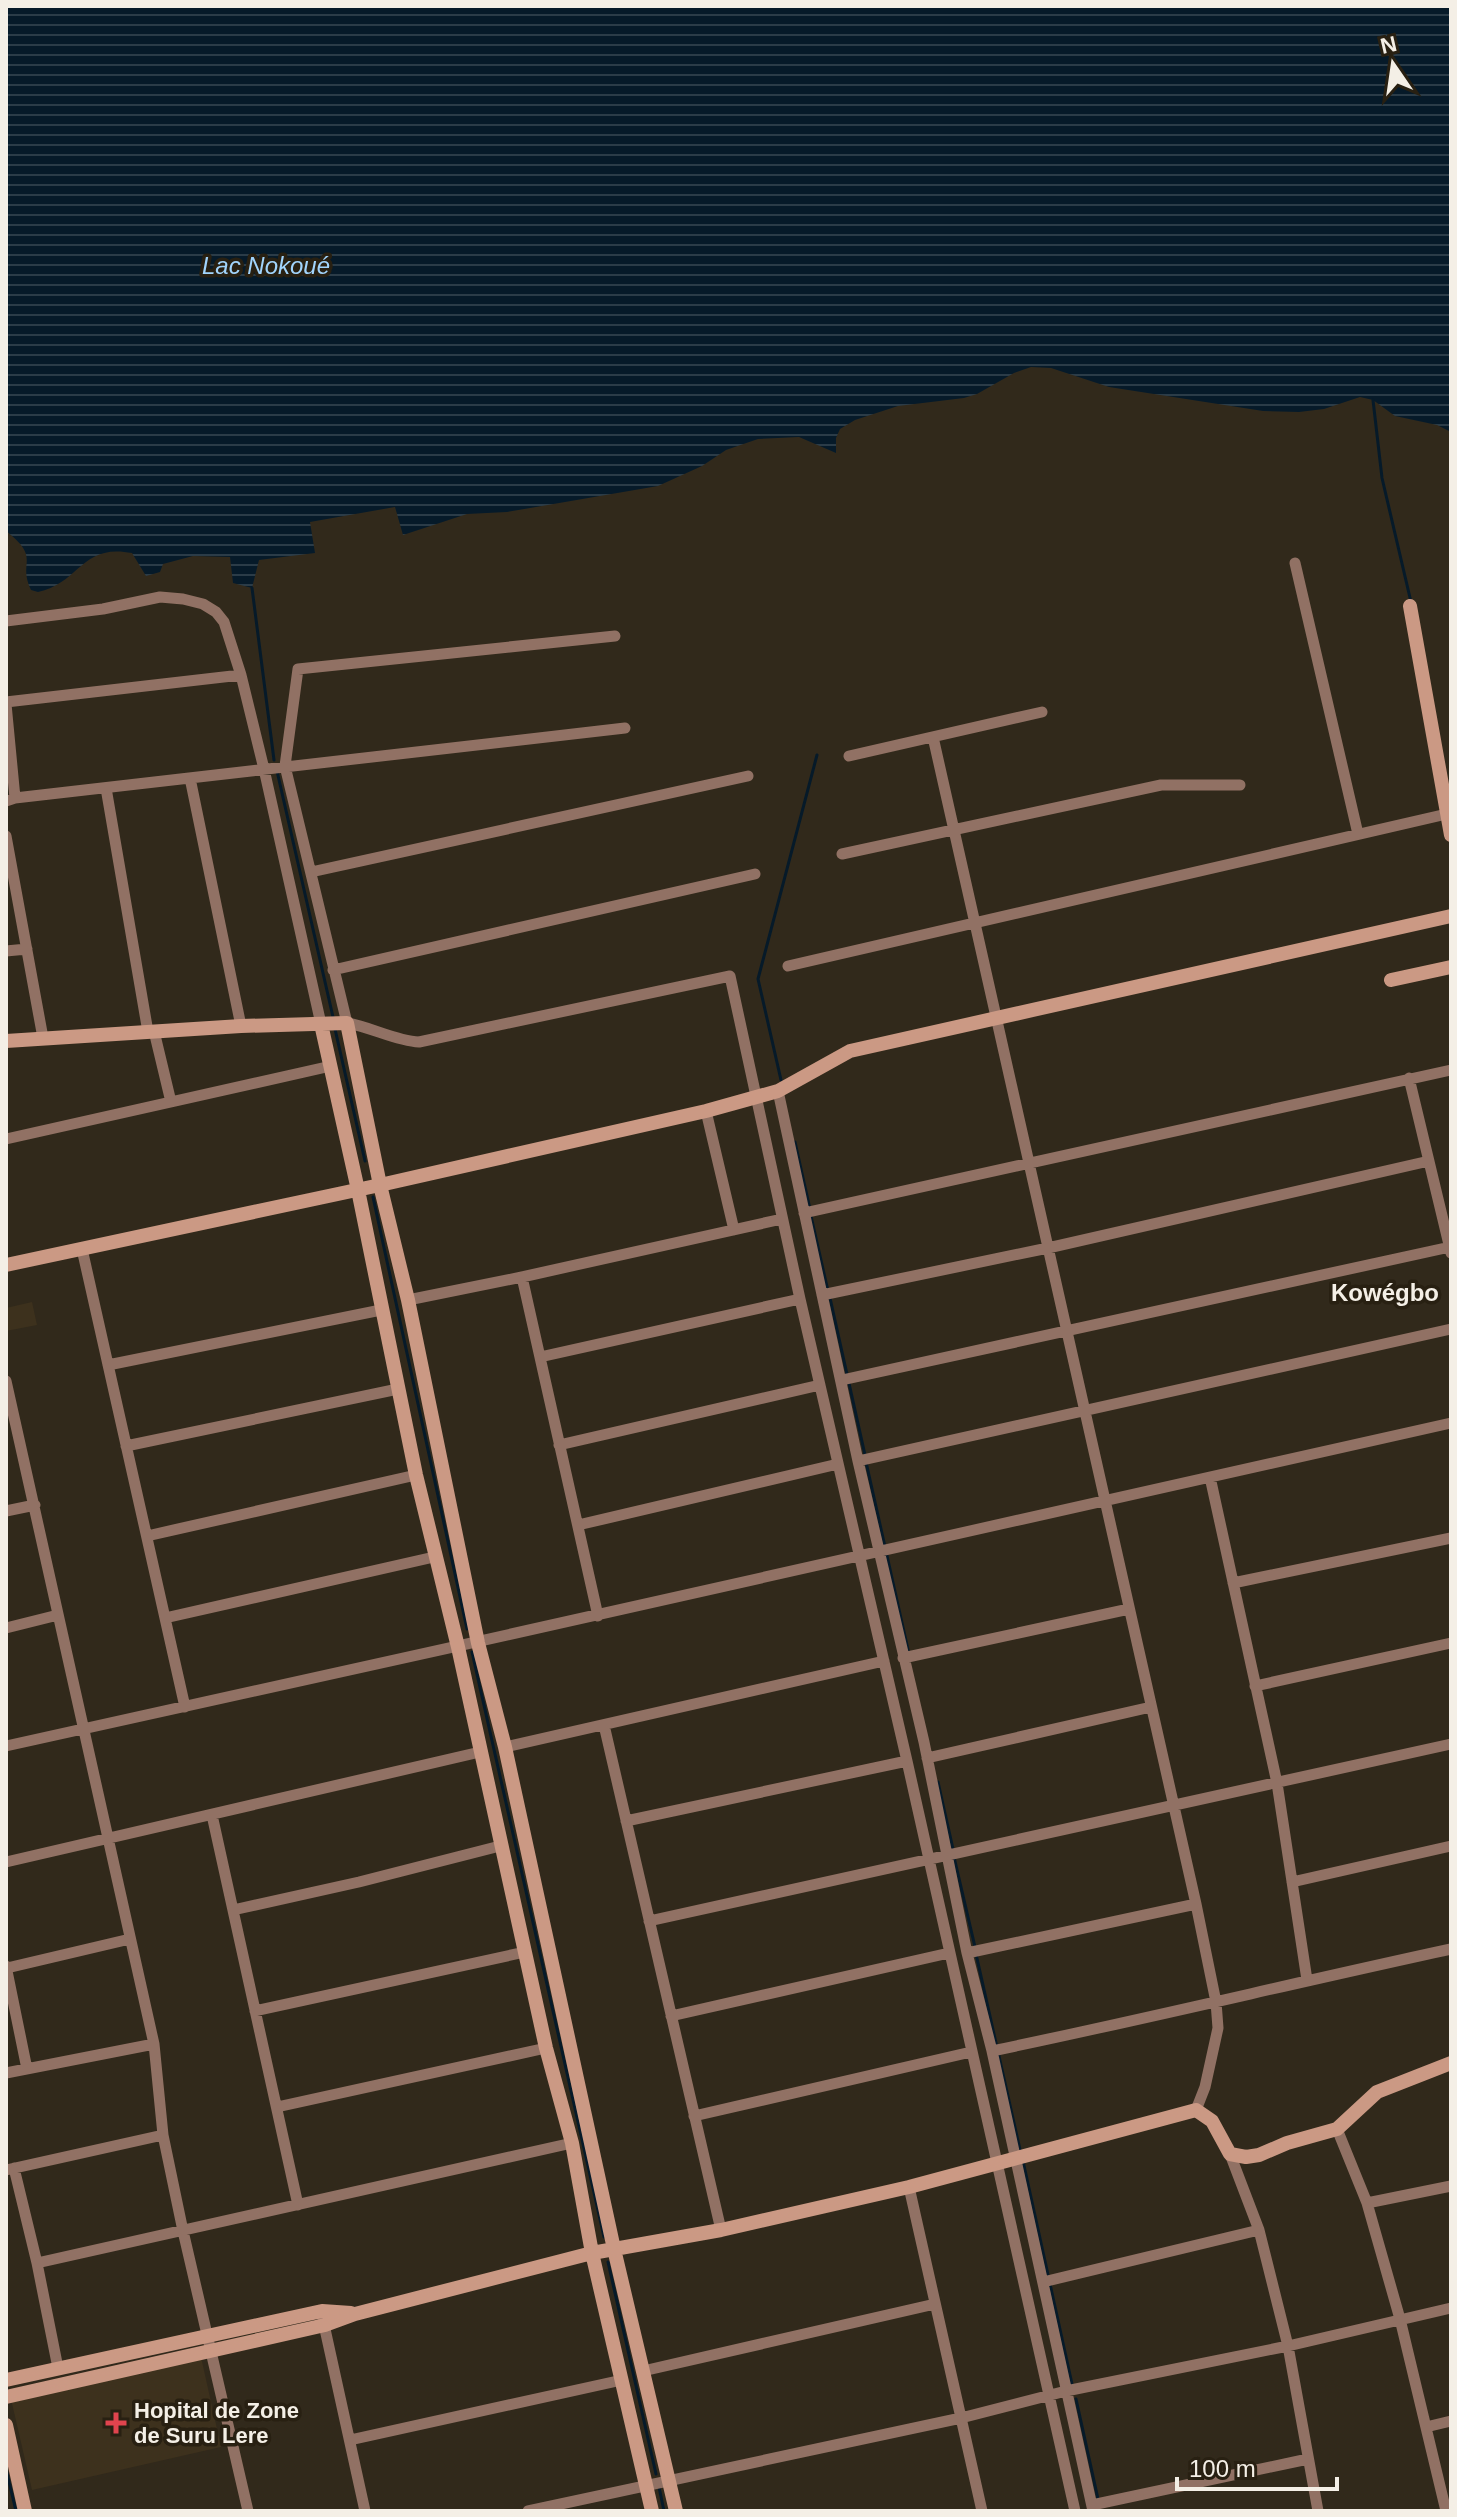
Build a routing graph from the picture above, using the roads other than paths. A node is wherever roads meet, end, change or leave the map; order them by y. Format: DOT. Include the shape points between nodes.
graph roads {
  1 [pos="1295,563"];
  2 [pos="1410,606"];
  3 [pos="6,621"];
  4 [pos="615,636"];
  5 [pos="241,675"];
  6 [pos="6,703"];
  7 [pos="1042,712"];
  8 [pos="625,728"];
  9 [pos="933,737"];
  10 [pos="849,756"];
  11 [pos="285,766"];
  12 [pos="264,769"];
  13 [pos="748,776"];
  14 [pos="190,778"];
  15 [pos="1240,785"];
  16 [pos="106,788"];
  17 [pos="11,799"];
  18 [pos="1449,814"];
  19 [pos="954,830"];
  20 [pos="1358,834"];
  21 [pos="1451,835"];
  22 [pos="6,836"];
  23 [pos="842,854"];
  24 [pos="311,872"];
  25 [pos="755,874"];
  26 [pos="11,893"];
  27 [pos="1451,916"];
  28 [pos="975,923"];
  29 [pos="27,949"];
  30 [pos="6,951"];
  31 [pos="788,966"];
  32 [pos="1451,967"];
  33 [pos="333,970"];
  34 [pos="1391,980"];
  35 [pos="996,1019"];
  36 [pos="347,1023"];
  37 [pos="321,1024"];
  38 [pos="241,1026"];
  39 [pos="151,1032"];
  40 [pos="43,1038"];
  41 [pos="6,1041"];
  42 [pos="331,1066"];
  43 [pos="1451,1070"];
  44 [pos="1409,1078"];
  45 [pos="778,1091"];
  46 [pos="758,1097"];
  47 [pos="171,1102"];
  48 [pos="706,1111"];
  49 [pos="6,1139"];
  50 [pos="1429,1161"];
  51 [pos="1029,1165"];
  52 [pos="380,1185"];
  53 [pos="358,1190"];
  54 [pos="804,1213"];
  55 [pos="782,1219"];
  56 [pos="734,1230"];
  57 [pos="1048,1248"];
  58 [pos="82,1249"];
  59 [pos="1450,1250"];
  60 [pos="6,1265"];
  61 [pos="522,1277"];
  62 [pos="822,1295"];
  63 [pos="800,1299"];
  64 [pos="408,1300"];
  65 [pos="381,1310"];
  66 [pos="1451,1329"];
  67 [pos="1067,1331"];
  68 [pos="540,1357"];
  69 [pos="108,1365"];
  70 [pos="842,1380"];
  71 [pos="6,1381"];
  72 [pos="820,1385"];
  73 [pos="398,1389"];
  74 [pos="8,1399"];
  75 [pos="1084,1410"];
  76 [pos="1451,1423"];
  77 [pos="559,1445"];
  78 [pos="126,1446"];
  79 [pos="858,1461"];
  80 [pos="838,1464"];
  81 [pos="416,1475"];
  82 [pos="1210,1477"];
  83 [pos="1105,1501"];
  84 [pos="35,1505"];
  85 [pos="6,1511"];
  86 [pos="578,1525"];
  87 [pos="147,1536"];
  88 [pos="1451,1538"];
  89 [pos="880,1551"];
  90 [pos="860,1555"];
  91 [pos="434,1557"];
  92 [pos="1233,1583"];
  93 [pos="1129,1609"];
  94 [pos="58,1615"];
  95 [pos="598,1616"];
  96 [pos="165,1618"];
  97 [pos="6,1628"];
  98 [pos="478,1643"];
  99 [pos="1451,1643"];
  100 [pos="458,1647"];
  101 [pos="903,1658"];
  102 [pos="884,1661"];
  103 [pos="1255,1686"];
  104 [pos="185,1707"];
  105 [pos="1151,1707"];
  106 [pos="604,1725"];
  107 [pos="84,1729"];
  108 [pos="924,1742"];
  109 [pos="1451,1744"];
  110 [pos="6,1746"];
  111 [pos="505,1747"];
  112 [pos="902,1747"];
  113 [pos="480,1752"];
  114 [pos="927,1758"];
  115 [pos="907,1761"];
  116 [pos="1277,1783"];
  117 [pos="1174,1807"];
  118 [pos="212,1815"];
  119 [pos="626,1821"];
  120 [pos="108,1839"];
  121 [pos="500,1846"];
  122 [pos="1451,1846"];
  123 [pos="949,1854"];
  124 [pos="929,1859"];
  125 [pos="6,1862"];
  126 [pos="1292,1882"];
  127 [pos="1196,1904"];
  128 [pos="233,1910"];
  129 [pos="649,1921"];
  130 [pos="130,1939"];
  131 [pos="1451,1949"];
  132 [pos="525,1952"];
  133 [pos="949,1953"];
  134 [pos="967,1953"];
  135 [pos="6,1967"];
  136 [pos="1307,1980"];
  137 [pos="1216,2002"];
  138 [pos="255,2011"];
  139 [pos="671,2016"];
  140 [pos="154,2044"];
  141 [pos="546,2048"];
  142 [pos="992,2051"];
  143 [pos="971,2052"];
  144 [pos="1451,2063"];
  145 [pos="27,2069"];
  146 [pos="6,2073"];
  147 [pos="277,2107"];
  148 [pos="1196,2110"];
  149 [pos="694,2116"];
  150 [pos="1337,2129"];
  151 [pos="163,2135"];
  152 [pos="572,2143"];
  153 [pos="1230,2154"];
  154 [pos="1015,2159"];
  155 [pos="997,2165"];
  156 [pos="10,2169"];
  157 [pos="1451,2186"];
  158 [pos="909,2187"];
  159 [pos="1367,2203"];
  160 [pos="298,2205"];
  161 [pos="721,2230"];
  162 [pos="1259,2230"];
  163 [pos="183,2231"];
  164 [pos="614,2249"];
  165 [pos="592,2253"];
  166 [pos="37,2263"];
  167 [pos="1043,2282"];
  168 [pos="935,2304"];
  169 [pos="1451,2308"];
  170 [pos="323,2318"];
  171 [pos="1400,2319"];
  172 [pos="209,2344"];
  173 [pos="1288,2346"];
  174 [pos="58,2368"];
  175 [pos="643,2371"];
  176 [pos="6,2380"];
  177 [pos="622,2380"];
  178 [pos="1066,2391"];
  179 [pos="1049,2395"];
  180 [pos="6,2397"];
  181 [pos="961,2418"];
  182 [pos="1451,2421"];
  183 [pos="6,2425"];
  184 [pos="1426,2427"];
  185 [pos="350,2440"];
  186 [pos="1308,2459"];
  187 [pos="669,2481"];
  188 [pos="646,2486"];
  189 [pos="1093,2508"];
  190 [pos="25,2511"];
  191 [pos="248,2511"];
  192 [pos="365,2511"];
  193 [pos="528,2511"];
  194 [pos="652,2511"];
  195 [pos="676,2511"];
  196 [pos="982,2511"];
  197 [pos="1075,2511"];
  198 [pos="1318,2511"];
  199 [pos="1446,2511"];
  1 -- 20 [label="street"];
  2 -- 18 [label="street"];
  3 -- 5 [label="street" via="160,597 183,599 203,604 224,622"];
  4 -- 11 [label="street" via="298,669"];
  5 -- 6 [label="street"];
  5 -- 12 [label="street"];
  6 -- 17 [label="street"];
  7 -- 9 [label="street"];
  8 -- 11 [label="street"];
  9 -- 10 [label="street"];
  9 -- 19 [label="street"];
  11 -- 12 [label="street"];
  11 -- 24 [label="street"];
  12 -- 14 [label="street"];
  12 -- 37 [label="street"];
  13 -- 24 [label="street"];
  14 -- 16 [label="street"];
  14 -- 38 [label="street"];
  15 -- 19 [label="street" via="1161,785"];
  16 -- 17 [label="street"];
  16 -- 39 [label="street"];
  18 -- 20 [label="street"];
  18 -- 21 [label="street"];
  19 -- 23 [label="street"];
  19 -- 28 [label="street"];
  20 -- 28 [label="street"];
  22 -- 26 [label="street"];
  24 -- 33 [label="street"];
  25 -- 33 [label="street"];
  26 -- 29 [label="street"];
  27 -- 35 [label="street"];
  28 -- 31 [label="street"];
  28 -- 35 [label="street"];
  29 -- 30 [label="street"];
  29 -- 40 [label="street"];
  32 -- 34 [label="street"];
  33 -- 36 [label="street"];
  35 -- 45 [label="street" via="850,1051"];
  35 -- 51 [label="street"];
  36 -- 37 [label="street"];
  36 -- 46 [label="street" via="407,1041 433,1040 730,976"];
  36 -- 52 [label="street"];
  37 -- 38 [label="street"];
  37 -- 42 [label="street"];
  38 -- 39 [label="street"];
  39 -- 40 [label="street"];
  39 -- 47 [label="street"];
  40 -- 41 [label="street"];
  42 -- 47 [label="street"];
  42 -- 53 [label="street"];
  43 -- 44 [label="street"];
  44 -- 50 [label="street"];
  44 -- 51 [label="street"];
  45 -- 46 [label="street"];
  45 -- 54 [label="street"];
  46 -- 48 [label="street"];
  46 -- 55 [label="street"];
  47 -- 49 [label="street"];
  48 -- 52 [label="street"];
  48 -- 56 [label="street"];
  50 -- 57 [label="street"];
  50 -- 59 [label="street"];
  51 -- 54 [label="street"];
  51 -- 57 [label="street"];
  52 -- 53 [label="street"];
  52 -- 64 [label="street"];
  53 -- 58 [label="street"];
  53 -- 65 [label="street"];
  54 -- 62 [label="street"];
  55 -- 56 [label="street"];
  55 -- 63 [label="street"];
  56 -- 61 [label="street"];
  57 -- 62 [label="street"];
  57 -- 67 [label="street"];
  58 -- 60 [label="street"];
  58 -- 69 [label="street"];
  59 -- 67 [label="street"];
  61 -- 64 [label="street"];
  61 -- 68 [label="street"];
  62 -- 70 [label="street"];
  63 -- 68 [label="street"];
  63 -- 72 [label="street"];
  64 -- 98 [label="street"];
  65 -- 69 [label="street"];
  65 -- 73 [label="street"];
  66 -- 75 [label="street"];
  67 -- 70 [label="street"];
  67 -- 75 [label="street"];
  68 -- 77 [label="street"];
  69 -- 78 [label="street"];
  70 -- 79 [label="street"];
  71 -- 74 [label="street"];
  72 -- 77 [label="street"];
  72 -- 80 [label="street"];
  73 -- 78 [label="street"];
  73 -- 81 [label="street"];
  74 -- 84 [label="street"];
  75 -- 79 [label="street"];
  75 -- 83 [label="street"];
  76 -- 82 [label="street"];
  77 -- 86 [label="street"];
  78 -- 87 [label="street"];
  79 -- 89 [label="street"];
  80 -- 86 [label="street"];
  80 -- 90 [label="street"];
  81 -- 87 [label="street"];
  81 -- 91 [label="street"];
  82 -- 83 [label="street"];
  82 -- 92 [label="street"];
  83 -- 89 [label="street"];
  83 -- 93 [label="street"];
  84 -- 85 [label="street"];
  84 -- 94 [label="street"];
  86 -- 95 [label="street"];
  87 -- 96 [label="street"];
  88 -- 92 [label="street"];
  89 -- 90 [label="street"];
  89 -- 101 [label="street"];
  90 -- 95 [label="street"];
  90 -- 102 [label="street"];
  91 -- 96 [label="street"];
  91 -- 100 [label="street"];
  92 -- 103 [label="street"];
  93 -- 101 [label="street"];
  93 -- 105 [label="street"];
  94 -- 97 [label="street"];
  94 -- 107 [label="street"];
  95 -- 98 [label="street"];
  96 -- 104 [label="street"];
  98 -- 100 [label="street"];
  98 -- 111 [label="street"];
  99 -- 103 [label="street"];
  100 -- 104 [label="street"];
  100 -- 113 [label="street"];
  101 -- 108 [label="street"];
  102 -- 106 [label="street"];
  102 -- 112 [label="street"];
  103 -- 116 [label="street"];
  104 -- 107 [label="street"];
  105 -- 114 [label="street"];
  105 -- 117 [label="street"];
  106 -- 111 [label="street"];
  106 -- 119 [label="street"];
  107 -- 110 [label="street"];
  107 -- 120 [label="street"];
  108 -- 112 [label="street"];
  108 -- 114 [label="street"];
  109 -- 116 [label="street"];
  111 -- 164 [label="street"];
  112 -- 115 [label="street"];
  113 -- 118 [label="street"];
  113 -- 121 [label="street"];
  114 -- 123 [label="street"];
  115 -- 119 [label="street"];
  115 -- 124 [label="street"];
  116 -- 117 [label="street"];
  116 -- 126 [label="street"];
  117 -- 123 [label="street"];
  117 -- 127 [label="street"];
  118 -- 120 [label="street"];
  118 -- 128 [label="street"];
  119 -- 129 [label="street"];
  120 -- 125 [label="street"];
  120 -- 130 [label="street"];
  121 -- 128 [label="street"];
  121 -- 132 [label="street"];
  122 -- 126 [label="street"];
  123 -- 124 [label="street"];
  123 -- 134 [label="street"];
  124 -- 129 [label="street"];
  124 -- 133 [label="street"];
  126 -- 136 [label="street"];
  127 -- 134 [label="street"];
  127 -- 137 [label="street"];
  128 -- 138 [label="street"];
  129 -- 139 [label="street"];
  130 -- 135 [label="street"];
  130 -- 140 [label="street"];
  131 -- 136 [label="street"];
  132 -- 138 [label="street"];
  132 -- 141 [label="street"];
  133 -- 139 [label="street"];
  133 -- 143 [label="street"];
  134 -- 142 [label="street"];
  135 -- 145 [label="street"];
  136 -- 137 [label="street"];
  137 -- 142 [label="street"];
  137 -- 148 [label="street" via="1214,2054"];
  138 -- 147 [label="street"];
  139 -- 149 [label="street"];
  140 -- 145 [label="street"];
  140 -- 151 [label="street"];
  141 -- 147 [label="street"];
  141 -- 152 [label="street"];
  142 -- 154 [label="street"];
  143 -- 149 [label="street"];
  143 -- 155 [label="street"];
  144 -- 150 [label="street" via="1377,2092"];
  145 -- 146 [label="street"];
  147 -- 160 [label="street"];
  148 -- 153 [label="street" via="1212,2121"];
  148 -- 154 [label="street"];
  149 -- 161 [label="street"];
  150 -- 153 [label="street" via="1259,2155"];
  150 -- 159 [label="street"];
  151 -- 156 [label="street"];
  151 -- 163 [label="street"];
  152 -- 160 [label="street"];
  152 -- 165 [label="street"];
  153 -- 162 [label="street"];
  154 -- 155 [label="street"];
  154 -- 167 [label="street"];
  155 -- 158 [label="street"];
  155 -- 179 [label="street"];
  156 -- 166 [label="street"];
  157 -- 159 [label="street"];
  158 -- 161 [label="street"];
  158 -- 168 [label="street"];
  159 -- 171 [label="street"];
  160 -- 163 [label="street"];
  161 -- 164 [label="street"];
  162 -- 167 [label="street"];
  162 -- 173 [label="street"];
  163 -- 166 [label="street"];
  163 -- 172 [label="street"];
  164 -- 165 [label="street"];
  164 -- 175 [label="street"];
  165 -- 170 [label="street"];
  165 -- 177 [label="street"];
  166 -- 174 [label="street"];
  167 -- 178 [label="street"];
  168 -- 175 [label="street"];
  168 -- 181 [label="street"];
  169 -- 171 [label="street"];
  170 -- 172 [label="street"];
  170 -- 185 [label="street"];
  171 -- 173 [label="street"];
  171 -- 184 [label="street"];
  172 -- 174 [label="street"];
  172 -- 180 [label="street"];
  172 -- 191 [label="street"];
  173 -- 178 [label="street"];
  173 -- 186 [label="street"];
  174 -- 176 [label="street"];
  175 -- 187 [label="street"];
  177 -- 185 [label="street"];
  177 -- 188 [label="street"];
  178 -- 179 [label="street"];
  178 -- 189 [label="street"];
  179 -- 181 [label="street"];
  179 -- 197 [label="street"];
  181 -- 187 [label="street"];
  181 -- 196 [label="street"];
  182 -- 184 [label="street"];
  183 -- 190 [label="street"];
  184 -- 199 [label="street"];
  185 -- 192 [label="street"];
  186 -- 189 [label="street"];
  186 -- 198 [label="street"];
  187 -- 188 [label="street"];
  187 -- 195 [label="street"];
  188 -- 193 [label="street"];
  188 -- 194 [label="street"];
}
